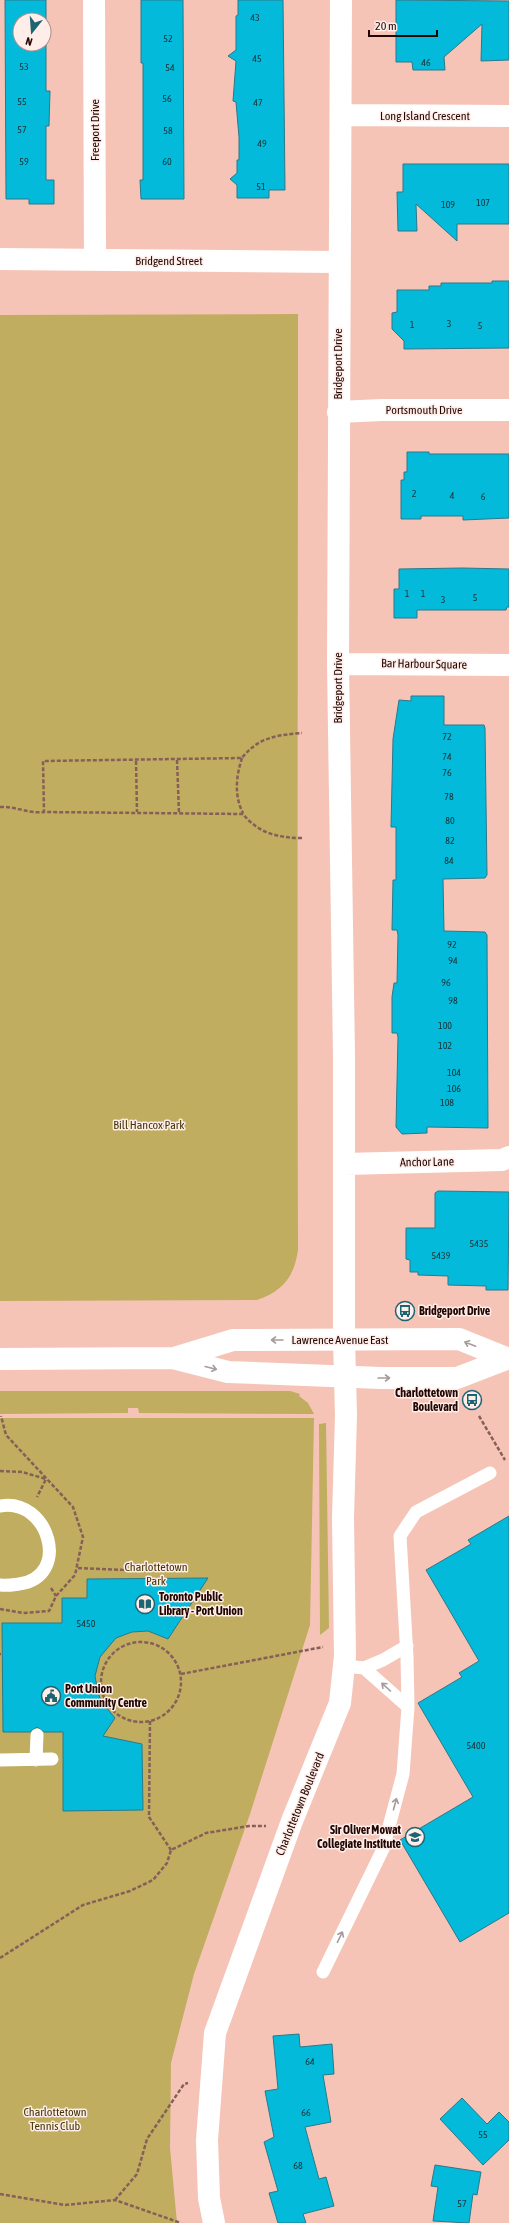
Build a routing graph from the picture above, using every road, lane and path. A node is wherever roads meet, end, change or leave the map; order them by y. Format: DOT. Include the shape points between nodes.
graph roads {
  1 [pos="94,0"];
  2 [pos="341,0"];
  3 [pos="341,116"];
  4 [pos="509,116"];
  5 [pos="0,259"];
  6 [pos="96,260"];
  7 [pos="339,262"];
  8 [pos="509,410"];
  9 [pos="338,412"];
  10 [pos="338,664"];
  11 [pos="509,665"];
  12 [pos="302,733"];
  13 [pos="242,758"];
  14 [pos="136,760"];
  15 [pos="177,760"];
  16 [pos="0,807"];
  17 [pos="44,812"];
  18 [pos="137,812"];
  19 [pos="179,813"];
  20 [pos="244,814"];
  21 [pos="302,838"];
  22 [pos="509,1157"];
  23 [pos="345,1164"];
  24 [pos="344,1340"];
  25 [pos="173,1358"];
  26 [pos="508,1358"];
  27 [pos="0,1359"];
  28 [pos="345,1376"];
  29 [pos="479,1416"];
  30 [pos="505,1461"];
  31 [pos="0,1471"];
  32 [pos="490,1473"];
  33 [pos="46,1479"];
  34 [pos="0,1506"];
  35 [pos="78,1568"];
  36 [pos="127,1570"];
  37 [pos="0,1585"];
  38 [pos="50,1587"];
  39 [pos="56,1596"];
  40 [pos="407,1646"];
  41 [pos="351,1660"];
  42 [pos="181,1674"];
  43 [pos="408,1707"];
  44 [pos="150,1721"];
  45 [pos="37,1736"];
  46 [pos="52,1759"];
  47 [pos="0,1760"];
  48 [pos="36,1760"];
  49 [pos="292,1821"];
  50 [pos="171,1850"];
  51 [pos="0,1958"];
  52 [pos="323,1972"];
  53 [pos="184,2084"];
  54 [pos="0,2194"];
  55 [pos="115,2200"];
  56 [pos="181,2223"];
  57 [pos="214,2223"];
  1 -- 6 [label="street, Freeport Drive"];
  2 -- 3 [label="street, Bridgeport Drive"];
  3 -- 4 [label="street, Long Island Crescent"];
  3 -- 7 [label="street, Bridgeport Drive"];
  5 -- 6 [label="street, Bridgend Street"];
  6 -- 7 [label="street, Bridgend Street"];
  7 -- 9 [label="street, Bridgeport Drive"];
  8 -- 9 [label="street, Portsmouth Drive"];
  9 -- 10 [label="street, Bridgeport Drive"];
  10 -- 11 [label="street, Bar Harbour Square"];
  10 -- 23 [label="street, Bridgeport Drive"];
  12 -- 13 [label="path" via="265,738"];
  13 -- 15 [label="path"];
  13 -- 20 [label="path" via="237,795"];
  14 -- 15 [label="path"];
  14 -- 17 [label="path" via="43,762"];
  14 -- 18 [label="path"];
  15 -- 19 [label="path"];
  16 -- 17 [label="path" via="34,813"];
  17 -- 18 [label="path"];
  18 -- 19 [label="path"];
  19 -- 20 [label="path"];
  20 -- 21 [label="path" via="263,832 284,838"];
  22 -- 23 [label="street, Anchor Lane" via="502,1160"];
  23 -- 24 [label="street, Bridgeport Drive"];
  24 -- 25 [label="street, Lawrence Avenue East, one-way" via="232,1340"];
  26 -- 24 [label="street, Lawrence Avenue East, one-way" via="459,1339"];
  24 -- 28 [label="street, Bridgeport Drive"];
  25 -- 27 [label="street, Lawrence Avenue East"];
  25 -- 28 [label="street, Lawrence Avenue East, one-way" via="228,1372"];
  28 -- 26 [label="street, Lawrence Avenue East, one-way" via="457,1378"];
  28 -- 41 [label="street, Charlottetown Boulevard" via="343,1518"];
  29 -- 30 [label="path"];
  31 -- 33 [label="path" via="22,1472"];
  32 -- 40 [label="lane" via="416,1512 400,1536"];
  34 -- 37 [label="lane" via="22,1507 41,1521 49,1541 50,1560 42,1573 27,1583"];
  35 -- 36 [label="path"];
  38 -- 39 [label="path"];
  40 -- 41 [label="lane" via="383,1660"];
  40 -- 43 [label="lane"];
  41 -- 42 [label="path" via="316,1647"];
  43 -- 41 [label="lane, one-way"];
  41 -- 49 [label="street, Charlottetown Boulevard" via="340,1703"];
  42 -- 44 [label="path" via="178,1700 170,1711"];
  42 -- 44 [label="path" via="168,1651 156,1644 143,1641 130,1643 108,1658 102,1671 101,1684 110,1708 120,1717 133,1721"];
  52 -- 43 [label="lane, one-way" via="383,1849 403,1774"];
  44 -- 50 [label="path" via="149,1817"];
  45 -- 48 [label="lane"];
  46 -- 48 [label="lane"];
  47 -- 48 [label="lane"];
  49 -- 50 [label="path" via="206,1834"];
  49 -- 57 [label="street, Charlottetown Boulevard" via="215,2033 207,2140"];
  50 -- 51 [label="path" via="167,1863 152,1880 130,1891 83,1905"];
  53 -- 55 [label="path" via="147,2140 137,2174"];
  54 -- 55 [label="path" via="65,2206"];
  55 -- 56 [label="path"];
}
